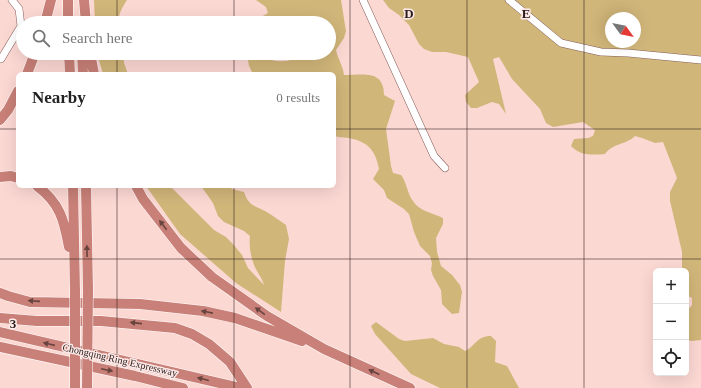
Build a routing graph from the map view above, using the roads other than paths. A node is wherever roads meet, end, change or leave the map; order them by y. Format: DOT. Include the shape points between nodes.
graph roads {
  1 [pos="12,0"];
  2 [pos="51,0"];
  3 [pos="68,0"];
  4 [pos="83,0"];
  5 [pos="363,0"];
  6 [pos="509,0"];
  7 [pos="20,16"];
  8 [pos="47,16"];
  9 [pos="68,16"];
  10 [pos="82,16"];
  11 [pos="85,16"];
  12 [pos="16,34"];
  13 [pos="0,59"];
  14 [pos="33,60"];
  15 [pos="69,60"];
  16 [pos="82,60"];
  17 [pos="91,60"];
  18 [pos="701,60"];
  19 [pos="28,72"];
  20 [pos="70,72"];
  21 [pos="83,72"];
  22 [pos="94,72"];
  23 [pos="16,95"];
  24 [pos="0,120"];
  25 [pos="445,168"];
  26 [pos="0,177"];
  27 [pos="16,177"];
  28 [pos="40,188"];
  29 [pos="72,188"];
  30 [pos="86,188"];
  31 [pos="137,188"];
  32 [pos="75,278"];
  33 [pos="0,293"];
  34 [pos="0,318"];
  35 [pos="0,332"];
  36 [pos="0,347"];
  37 [pos="324,349"];
  38 [pos="75,388"];
  39 [pos="88,388"];
  40 [pos="183,388"];
  41 [pos="240,388"];
  42 [pos="247,388"];
  43 [pos="410,388"];
  1 -- 7 [label="street" via="19,9"];
  2 -- 8 [label="highway"];
  3 -- 9 [label="highway"];
  4 -- 10 [label="highway"];
  4 -- 11 [label="highway"];
  5 -- 25 [label="street" via="434,156"];
  6 -- 18 [label="street" via="561,43 601,52"];
  12 -- 13 [label="street"];
  14 -- 19 [label="highway"];
  15 -- 20 [label="highway"];
  16 -- 21 [label="highway"];
  17 -- 22 [label="highway"];
  23 -- 24 [label="highway"];
  26 -- 27 [label="highway"];
  28 -- 32 [label="highway" via="58,207 66,229"];
  29 -- 32 [label="highway"];
  39 -- 30 [label="highway, one-way, bridge"];
  37 -- 31 [label="highway, one-way" via="267,316 212,277 181,248"];
  32 -- 38 [label="highway, bridge"];
  37 -- 33 [label="highway, one-way" via="235,318 204,311 140,304 30,302"];
  42 -- 34 [label="highway, one-way" via="230,362 209,344 175,328 101,321"];
  41 -- 35 [label="highway, Chongqing Ring Expressway, one-way"];
  36 -- 40 [label="highway, Chongqing Ring Expressway, one-way"];
  43 -- 37 [label="highway, one-way"];
}
